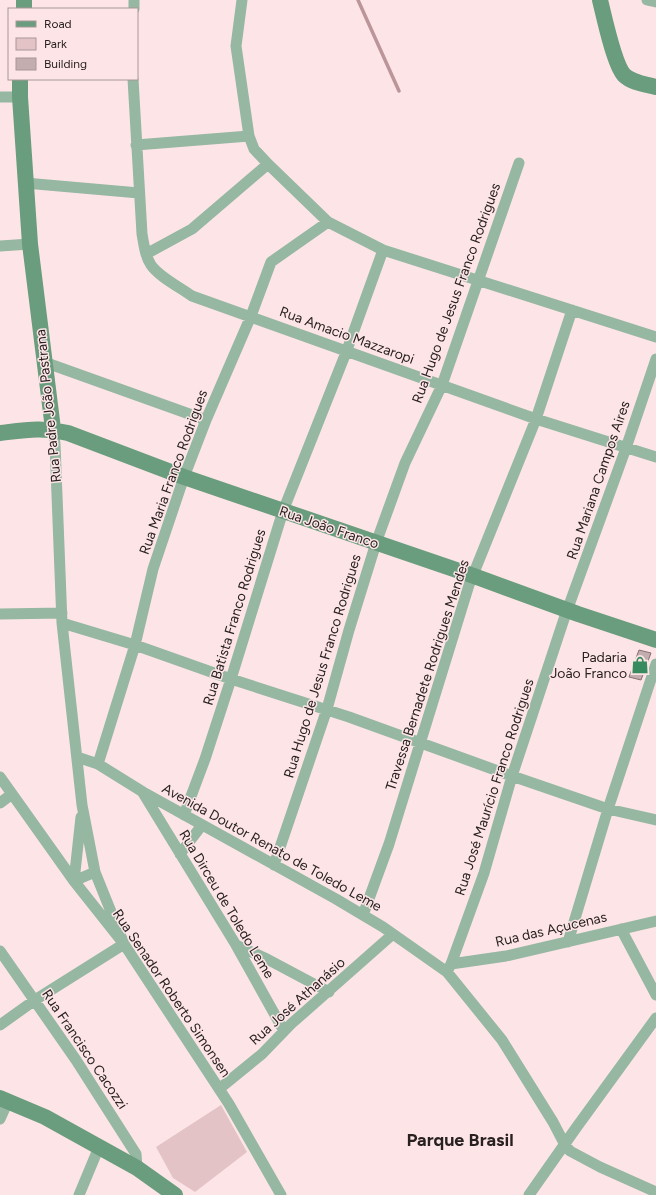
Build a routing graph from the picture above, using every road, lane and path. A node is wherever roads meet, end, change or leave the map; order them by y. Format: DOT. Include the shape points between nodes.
graph roads {
  1 [pos="242,0"];
  2 [pos="600,0"];
  3 [pos="647,0"];
  4 [pos="656,2"];
  5 [pos="20,80"];
  6 [pos="133,80"];
  7 [pos="656,87"];
  8 [pos="0,97"];
  9 [pos="20,97"];
  10 [pos="249,136"];
  11 [pos="136,146"];
  12 [pos="519,163"];
  13 [pos="268,164"];
  14 [pos="25,183"];
  15 [pos="139,193"];
  16 [pos="328,222"];
  17 [pos="30,244"];
  18 [pos="0,246"];
  19 [pos="383,250"];
  20 [pos="146,254"];
  21 [pos="478,281"];
  22 [pos="572,310"];
  23 [pos="251,316"];
  24 [pos="656,337"];
  25 [pos="347,350"];
  26 [pos="656,358"];
  27 [pos="44,362"];
  28 [pos="442,385"];
  29 [pos="536,419"];
  30 [pos="206,420"];
  31 [pos="53,429"];
  32 [pos="0,433"];
  33 [pos="626,448"];
  34 [pos="656,457"];
  35 [pos="184,477"];
  36 [pos="283,511"];
  37 [pos="376,543"];
  38 [pos="474,576"];
  39 [pos="568,610"];
  40 [pos="0,614"];
  41 [pos="62,618"];
  42 [pos="656,640"];
  43 [pos="135,645"];
  44 [pos="656,664"];
  45 [pos="231,679"];
  46 [pos="327,709"];
  47 [pos="421,742"];
  48 [pos="77,757"];
  49 [pos="98,764"];
  50 [pos="512,776"];
  51 [pos="0,777"];
  52 [pos="143,792"];
  53 [pos="12,794"];
  54 [pos="0,803"];
  55 [pos="82,805"];
  56 [pos="608,809"];
  57 [pos="184,815"];
  58 [pos="656,820"];
  59 [pos="202,825"];
  60 [pos="180,854"];
  61 [pos="274,865"];
  62 [pos="95,872"];
  63 [pos="74,881"];
  64 [pos="363,915"];
  65 [pos="656,921"];
  66 [pos="621,929"];
  67 [pos="393,934"];
  68 [pos="568,942"];
  69 [pos="124,944"];
  70 [pos="236,945"];
  71 [pos="0,951"];
  72 [pos="449,968"];
  73 [pos="329,992"];
  74 [pos="656,995"];
  75 [pos="35,1000"];
  76 [pos="656,1018"];
  77 [pos="0,1025"];
  78 [pos="284,1031"];
  79 [pos="219,1089"];
  80 [pos="4,1099"];
  81 [pos="0,1119"];
  82 [pos="564,1145"];
  83 [pos="99,1147"];
  84 [pos="137,1168"];
  85 [pos="656,1192"];
  86 [pos="79,1195"];
  87 [pos="176,1195"];
  88 [pos="281,1195"];
  89 [pos="529,1195"];
  1 -- 10 [label="street" via="236,46"];
  2 -- 7 [label="street" via="617,62 624,74 634,81"];
  3 -- 4 [label="street"];
  5 -- 9 [label="street, Rua Padre João Pastrana"];
  6 -- 11 [label="street, Rua Amacio Mazzaropi"];
  8 -- 9 [label="street"];
  9 -- 14 [label="street, Rua Padre João Pastrana"];
  10 -- 11 [label="street"];
  10 -- 13 [label="street" via="254,149"];
  11 -- 15 [label="street, Rua Amacio Mazzaropi"];
  12 -- 21 [label="street, Rua Hugo de Jesus Franco Rodrigues"];
  13 -- 16 [label="street"];
  13 -- 20 [label="street" via="192,228"];
  14 -- 15 [label="street"];
  14 -- 17 [label="street, Rua Padre João Pastrana"];
  15 -- 20 [label="street, Rua Amacio Mazzaropi"];
  16 -- 19 [label="street"];
  16 -- 23 [label="street, Rua Maria Franco Rodrigues" via="271,262"];
  17 -- 18 [label="street"];
  17 -- 27 [label="street, Rua Padre João Pastrana"];
  19 -- 21 [label="street"];
  19 -- 25 [label="street, Rua Batista Franco Rodrigues"];
  20 -- 23 [label="street, Rua Amacio Mazzaropi" via="152,266 192,296"];
  21 -- 22 [label="street"];
  21 -- 28 [label="street, Rua Hugo de Jesus Franco Rodrigues"];
  22 -- 24 [label="street"];
  22 -- 29 [label="street, Travessa Bernadete Rodrigues Mendes"];
  23 -- 25 [label="street, Rua Amacio Mazzaropi"];
  23 -- 30 [label="street, Rua Maria Franco Rodrigues"];
  25 -- 28 [label="street, Rua Amacio Mazzaropi"];
  25 -- 36 [label="street, Rua Batista Franco Rodrigues"];
  26 -- 33 [label="street, Rua Mariana Campos Aires"];
  27 -- 30 [label="street"];
  27 -- 31 [label="street, Rua Padre João Pastrana"];
  28 -- 29 [label="street, Rua Amacio Mazzaropi"];
  28 -- 37 [label="street, Rua Hugo de Jesus Franco Rodrigues" via="405,462"];
  29 -- 33 [label="street, Rua Amacio Mazzaropi"];
  29 -- 38 [label="street, Travessa Bernadete Rodrigues Mendes"];
  30 -- 35 [label="street, Rua Maria Franco Rodrigues"];
  31 -- 32 [label="street, Rua João Franco"];
  31 -- 35 [label="street, Rua João Franco"];
  31 -- 41 [label="street, Rua Padre João Pastrana"];
  33 -- 34 [label="street, Rua Amacio Mazzaropi"];
  33 -- 39 [label="street, Rua Mariana Campos Aires"];
  35 -- 36 [label="street, Rua João Franco"];
  35 -- 43 [label="street, Rua Maria Franco Rodrigues" via="153,569"];
  36 -- 37 [label="street, Rua João Franco"];
  36 -- 45 [label="street, Rua Batista Franco Rodrigues"];
  37 -- 38 [label="street, Rua João Franco"];
  37 -- 46 [label="street, Rua Hugo de Jesus Franco Rodrigues"];
  38 -- 39 [label="street, Rua João Franco"];
  38 -- 47 [label="street, Travessa Bernadete Rodrigues Mendes" via="469,585"];
  39 -- 42 [label="street, Rua João Franco"];
  39 -- 50 [label="street, Rua José Maurício Franco Rodrigues"];
  40 -- 41 [label="street"];
  41 -- 43 [label="street"];
  41 -- 48 [label="street, Rua Padre João Pastrana"];
  43 -- 45 [label="street"];
  43 -- 49 [label="street, Rua Maria Franco Rodrigues"];
  44 -- 56 [label="street"];
  45 -- 46 [label="street"];
  45 -- 57 [label="street, Rua Batista Franco Rodrigues"];
  46 -- 47 [label="street"];
  46 -- 61 [label="street, Rua Hugo de Jesus Franco Rodrigues"];
  47 -- 50 [label="street"];
  47 -- 64 [label="street, Travessa Bernadete Rodrigues Mendes"];
  48 -- 49 [label="street, Avenida Doutor Renato de Toledo Leme"];
  48 -- 55 [label="street, Rua Padre João Pastrana"];
  49 -- 52 [label="street, Avenida Doutor Renato de Toledo Leme"];
  50 -- 56 [label="street"];
  50 -- 72 [label="street, Rua José Maurício Franco Rodrigues" via="484,873"];
  51 -- 53 [label="street, Rua Senador Roberto Simonsen"];
  52 -- 57 [label="street, Avenida Doutor Renato de Toledo Leme"];
  52 -- 60 [label="street, Rua Dirceu de Toledo Leme"];
  53 -- 54 [label="street"];
  53 -- 63 [label="street, Rua Senador Roberto Simonsen"];
  55 -- 62 [label="street, Rua Padre João Pastrana"];
  55 -- 63 [label="street, Rua Padre João Pastrana"];
  56 -- 58 [label="street"];
  56 -- 68 [label="street"];
  57 -- 59 [label="street, Avenida Doutor Renato de Toledo Leme"];
  59 -- 60 [label="street"];
  59 -- 61 [label="street, Avenida Doutor Renato de Toledo Leme"];
  60 -- 70 [label="street, Rua Dirceu de Toledo Leme"];
  61 -- 64 [label="street, Avenida Doutor Renato de Toledo Leme"];
  62 -- 63 [label="street"];
  62 -- 69 [label="street, Rua Padre João Pastrana"];
  63 -- 69 [label="street, Rua Senador Roberto Simonsen"];
  64 -- 67 [label="street, Avenida Doutor Renato de Toledo Leme"];
  65 -- 66 [label="street, Rua das Açucenas"];
  66 -- 68 [label="street, Rua das Açucenas"];
  66 -- 74 [label="street"];
  67 -- 72 [label="street, Avenida Doutor Renato de Toledo Leme"];
  67 -- 73 [label="street, Rua José Athanásio"];
  68 -- 72 [label="street, Rua das Açucenas"];
  69 -- 75 [label="street"];
  69 -- 79 [label="street, Rua Senador Roberto Simonsen"];
  70 -- 73 [label="street"];
  70 -- 78 [label="street, Rua Dirceu de Toledo Leme"];
  71 -- 75 [label="street, Rua Francisco Cacozzi"];
  72 -- 82 [label="street, Avenida Doutor Renato de Toledo Leme" via="502,1040 553,1122"];
  73 -- 78 [label="street, Rua José Athanásio"];
  75 -- 77 [label="street"];
  75 -- 84 [label="street, Rua Francisco Cacozzi" via="136,1154"];
  76 -- 82 [label="street"];
  78 -- 79 [label="street, Rua José Athanásio" via="262,1054"];
  79 -- 88 [label="street, Rua Senador Roberto Simonsen"];
  80 -- 81 [label="street"];
  80 -- 83 [label="street" via="45,1117"];
  82 -- 85 [label="street" via="600,1167"];
  82 -- 89 [label="street"];
  83 -- 84 [label="street"];
  83 -- 86 [label="street"];
  84 -- 87 [label="street"];
}
